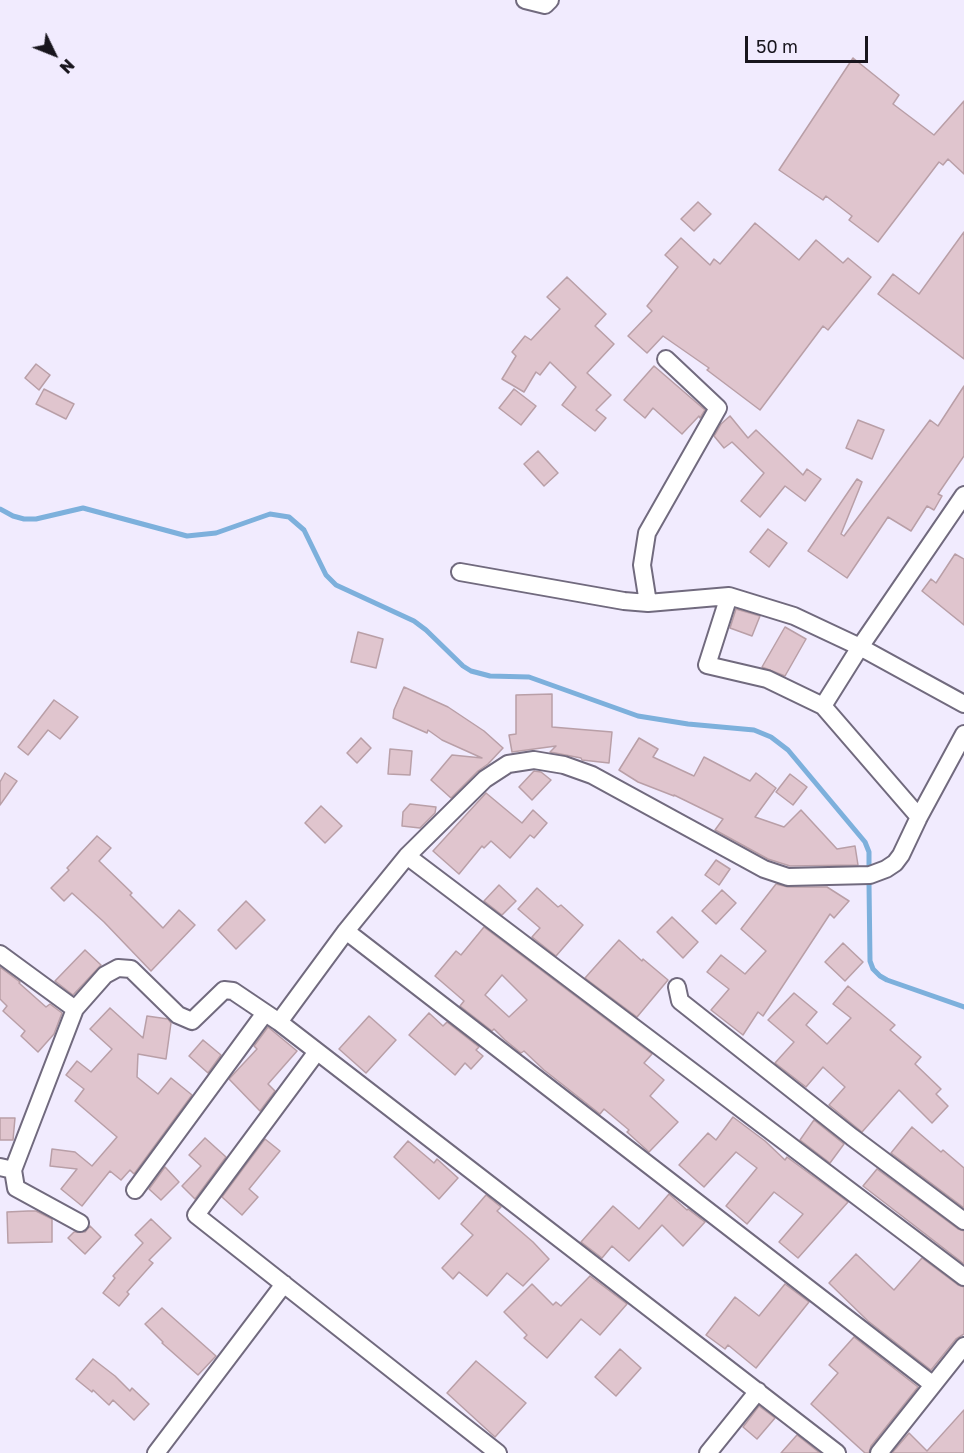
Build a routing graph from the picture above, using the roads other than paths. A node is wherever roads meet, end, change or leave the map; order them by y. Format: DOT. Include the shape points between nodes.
graph roads {
  1 [pos="525,0"];
  2 [pos="550,0"];
  3 [pos="666,359"];
  4 [pos="964,495"];
  5 [pos="460,572"];
  6 [pos="729,596"];
  7 [pos="648,603"];
  8 [pos="860,647"];
  9 [pos="964,704"];
  10 [pos="823,705"];
  11 [pos="964,734"];
  12 [pos="919,817"];
  13 [pos="407,856"];
  14 [pos="346,931"];
  15 [pos="0,954"];
  16 [pos="677,987"];
  17 [pos="75,1009"];
  18 [pos="272,1018"];
  19 [pos="316,1053"];
  20 [pos="7,1169"];
  21 [pos="135,1190"];
  22 [pos="964,1221"];
  23 [pos="80,1223"];
  24 [pos="964,1276"];
  25 [pos="284,1284"];
  26 [pos="964,1346"];
  27 [pos="932,1384"];
  28 [pos="758,1391"];
  29 [pos="156,1453"];
  30 [pos="498,1453"];
  31 [pos="708,1453"];
  32 [pos="837,1453"];
  33 [pos="879,1453"];
  1 -- 2 [label="street" via="545,4"];
  3 -- 7 [label="street" via="718,408 647,533 642,565"];
  4 -- 8 [label="street"];
  5 -- 7 [label="street"];
  6 -- 7 [label="street"];
  6 -- 8 [label="street" via="794,616"];
  6 -- 10 [label="street" via="707,665 767,679"];
  8 -- 9 [label="street"];
  8 -- 10 [label="street"];
  10 -- 12 [label="street"];
  11 -- 12 [label="street"];
  12 -- 13 [label="street" via="901,855 879,873 788,877 764,869 592,776 564,765 534,760 508,764 485,779"];
  13 -- 14 [label="street"];
  13 -- 24 [label="street"];
  14 -- 18 [label="street"];
  14 -- 27 [label="street"];
  15 -- 17 [label="street"];
  16 -- 22 [label="street" via="680,1001"];
  17 -- 18 [label="street" via="105,975 118,968 130,969 178,1015 192,1021 224,990"];
  17 -- 20 [label="street"];
  18 -- 19 [label="street"];
  18 -- 21 [label="street"];
  19 -- 25 [label="street" via="196,1215"];
  19 -- 28 [label="street"];
  20 -- 23 [label="street" via="16,1188"];
  25 -- 29 [label="street"];
  25 -- 30 [label="street"];
  26 -- 27 [label="street"];
  27 -- 33 [label="street"];
  28 -- 31 [label="street"];
  28 -- 32 [label="street"];
}
